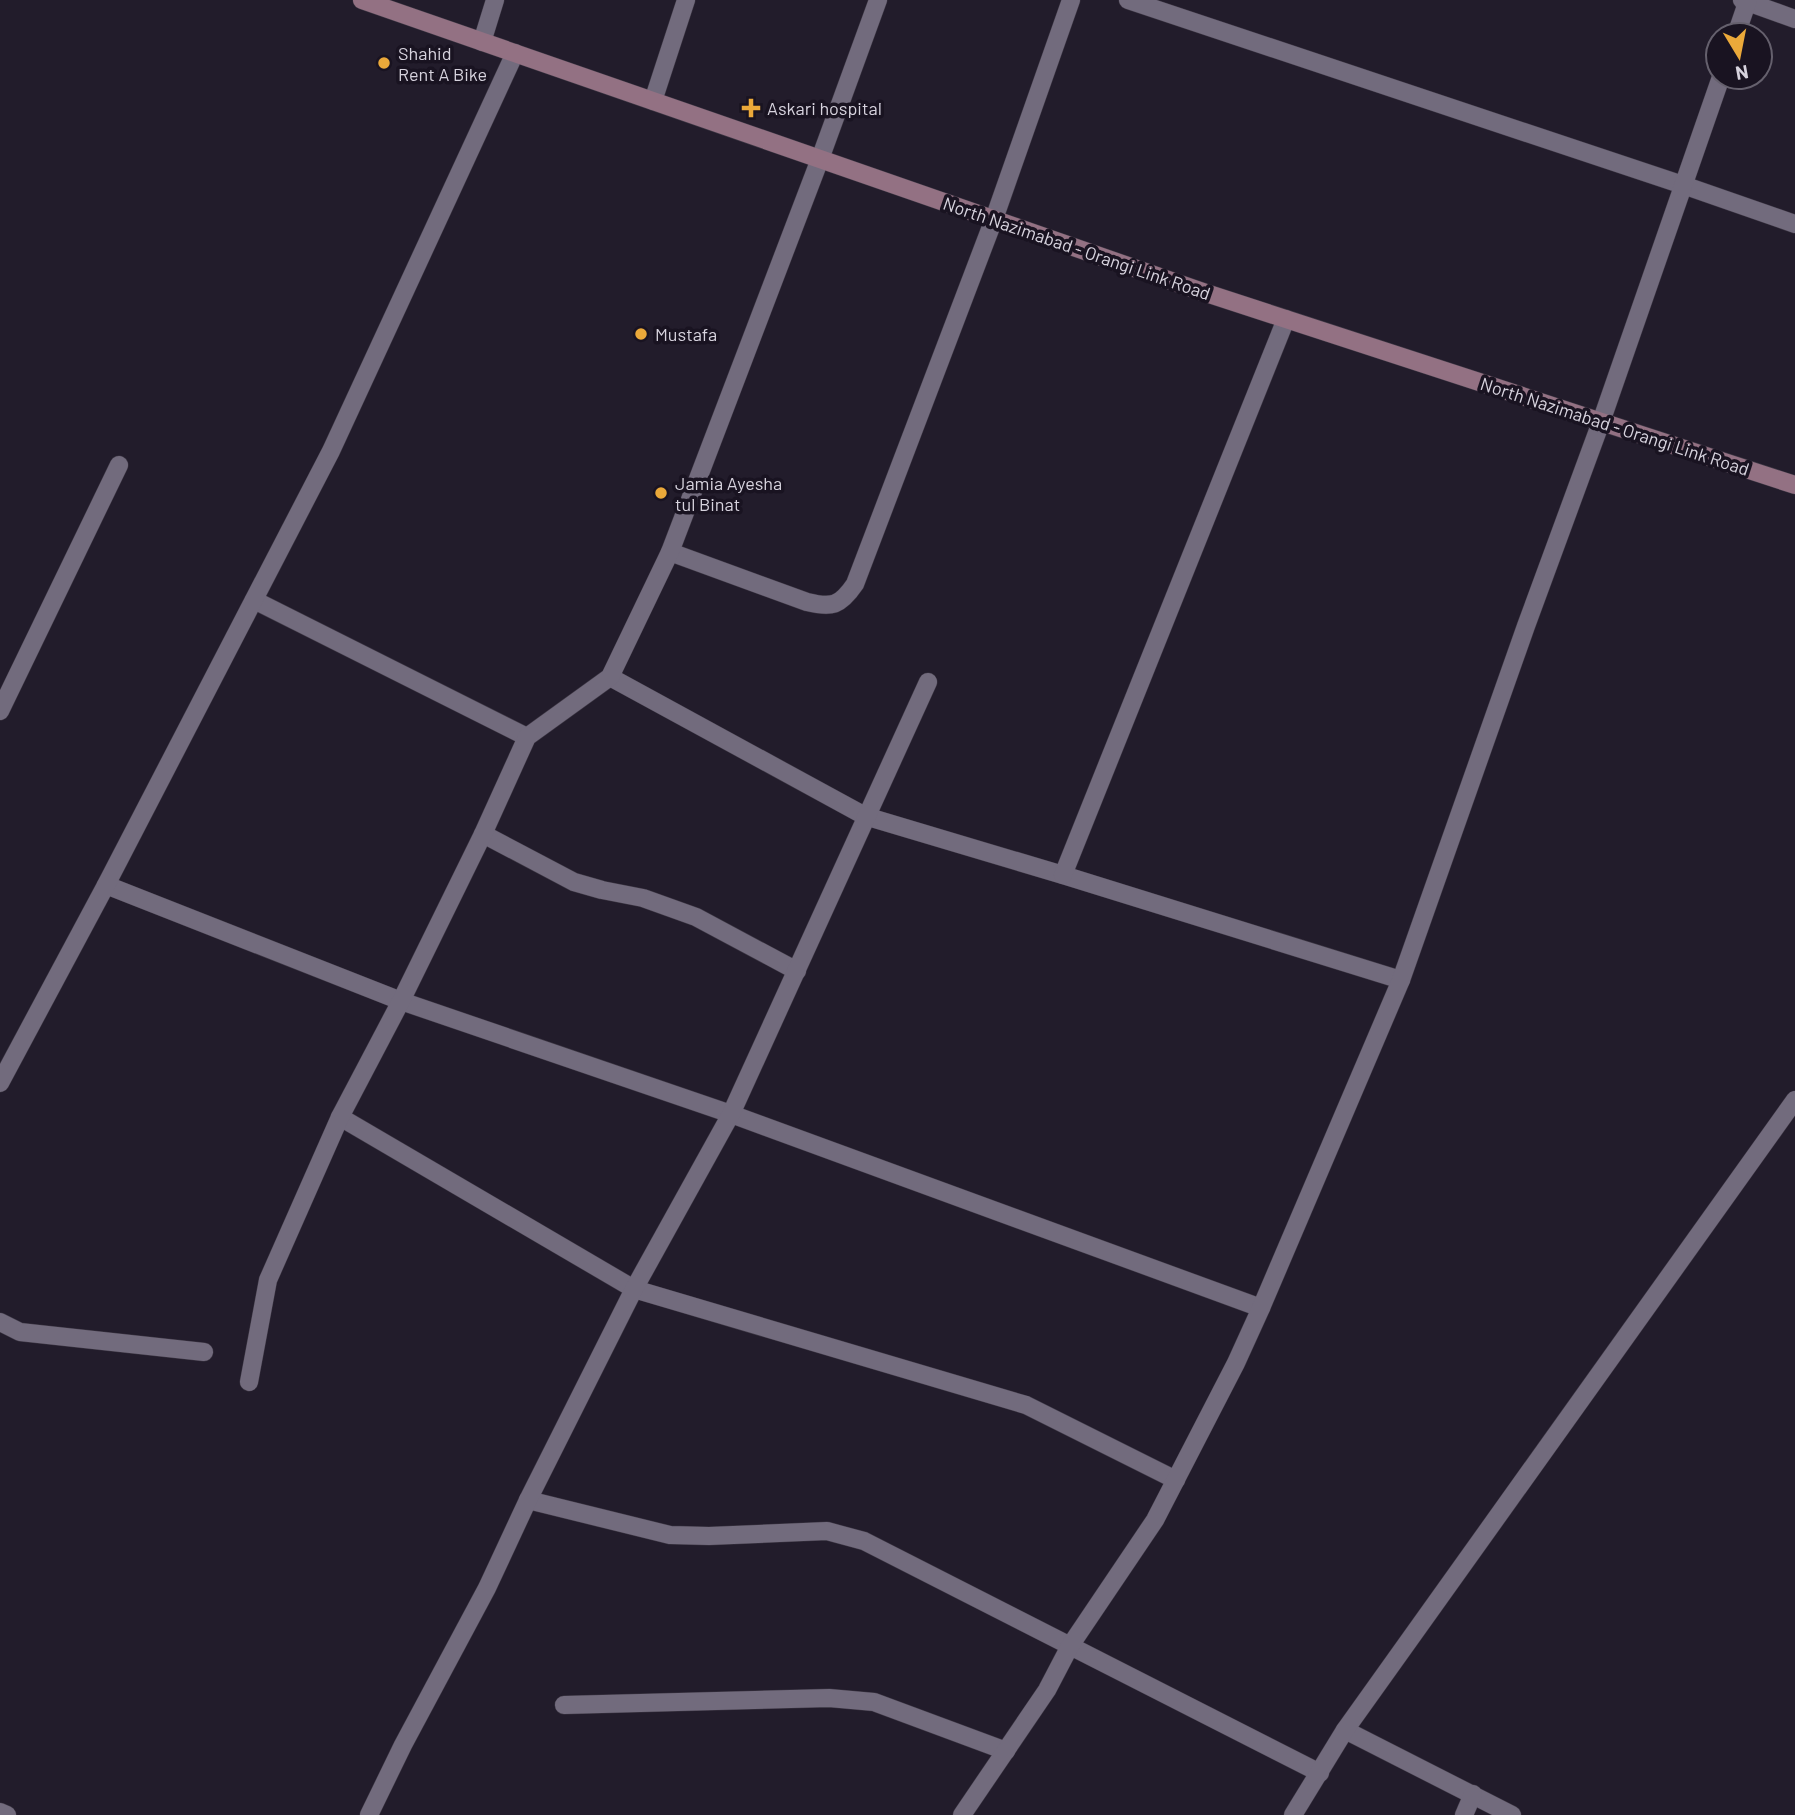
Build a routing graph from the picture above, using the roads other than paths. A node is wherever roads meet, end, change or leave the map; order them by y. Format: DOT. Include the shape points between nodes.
graph roads {
  1 [pos="362,0"];
  2 [pos="495,0"];
  3 [pos="686,0"];
  4 [pos="878,0"];
  5 [pos="1071,0"];
  6 [pos="1128,0"];
  7 [pos="1746,1"];
  8 [pos="1795,19"];
  9 [pos="1740,21"];
  10 [pos="482,42"];
  11 [pos="515,53"];
  12 [pos="1716,91"];
  13 [pos="653,101"];
  14 [pos="820,159"];
  15 [pos="1683,185"];
  16 [pos="995,219"];
  17 [pos="1795,224"];
  18 [pos="1286,319"];
  19 [pos="1601,422"];
  20 [pos="119,465"];
  21 [pos="1795,485"];
  22 [pos="670,552"];
  23 [pos="254,600"];
  24 [pos="610,677"];
  25 [pos="928,682"];
  26 [pos="0,711"];
  27 [pos="527,737"];
  28 [pos="865,816"];
  29 [pos="482,834"];
  30 [pos="1063,875"];
  31 [pos="106,885"];
  32 [pos="797,971"];
  33 [pos="1401,981"];
  34 [pos="401,1001"];
  35 [pos="0,1083"];
  36 [pos="1795,1100"];
  37 [pos="731,1114"];
  38 [pos="340,1117"];
  39 [pos="634,1289"];
  40 [pos="1261,1307"];
  41 [pos="0,1322"];
  42 [pos="204,1352"];
  43 [pos="249,1382"];
  44 [pos="1176,1480"];
  45 [pos="528,1500"];
  46 [pos="1070,1646"];
  47 [pos="564,1704"];
  48 [pos="1345,1730"];
  49 [pos="1006,1751"];
  50 [pos="1320,1773"];
  51 [pos="1473,1794"];
  52 [pos="0,1812"];
  53 [pos="7,1815"];
  54 [pos="369,1815"];
  55 [pos="962,1815"];
  56 [pos="1293,1815"];
  57 [pos="1464,1815"];
  58 [pos="1512,1815"];
  1 -- 10 [label="main road, North Nazimabad - Orangi Link Road"];
  2 -- 10 [label="street"];
  3 -- 13 [label="street"];
  4 -- 14 [label="street"];
  5 -- 16 [label="street"];
  6 -- 15 [label="street"];
  7 -- 8 [label="street"];
  7 -- 9 [label="street"];
  10 -- 11 [label="main road, North Nazimabad - Orangi Link Road"];
  11 -- 13 [label="main road, North Nazimabad - Orangi Link Road"];
  11 -- 23 [label="street" via="331,451"];
  12 -- 15 [label="street"];
  13 -- 14 [label="main road, North Nazimabad - Orangi Link Road"];
  14 -- 16 [label="main road, North Nazimabad - Orangi Link Road"];
  14 -- 22 [label="street"];
  15 -- 17 [label="street"];
  15 -- 19 [label="street"];
  16 -- 18 [label="main road, North Nazimabad - Orangi Link Road"];
  16 -- 22 [label="street" via="855,584 845,599 825,606 807,602"];
  18 -- 19 [label="main road, North Nazimabad - Orangi Link Road"];
  18 -- 30 [label="street"];
  19 -- 21 [label="main road, North Nazimabad - Orangi Link Road"];
  19 -- 33 [label="street"];
  20 -- 26 [label="street"];
  22 -- 24 [label="street"];
  23 -- 27 [label="street"];
  23 -- 31 [label="street"];
  24 -- 27 [label="street"];
  24 -- 28 [label="street"];
  25 -- 28 [label="street"];
  27 -- 29 [label="street"];
  28 -- 30 [label="street"];
  28 -- 32 [label="street"];
  29 -- 32 [label="street" via="574,882 696,916"];
  29 -- 34 [label="street"];
  30 -- 33 [label="street"];
  31 -- 34 [label="street"];
  31 -- 35 [label="street"];
  32 -- 37 [label="street"];
  33 -- 40 [label="street"];
  34 -- 37 [label="street"];
  34 -- 38 [label="street"];
  36 -- 48 [label="street"];
  37 -- 39 [label="street"];
  37 -- 40 [label="street"];
  38 -- 39 [label="street"];
  38 -- 43 [label="street" via="268,1280"];
  39 -- 44 [label="street" via="1026,1405"];
  39 -- 45 [label="street"];
  40 -- 44 [label="street"];
  41 -- 42 [label="street" via="20,1332"];
  44 -- 46 [label="street" via="1155,1520"];
  45 -- 46 [label="street" via="670,1535 827,1531 864,1541"];
  45 -- 54 [label="street"];
  46 -- 49 [label="street"];
  46 -- 50 [label="street"];
  47 -- 49 [label="street" via="829,1698 874,1702"];
  48 -- 50 [label="street"];
  48 -- 51 [label="street"];
  49 -- 55 [label="street"];
  50 -- 56 [label="street"];
  51 -- 57 [label="street"];
  51 -- 58 [label="street"];
  52 -- 53 [label="street"];
}
